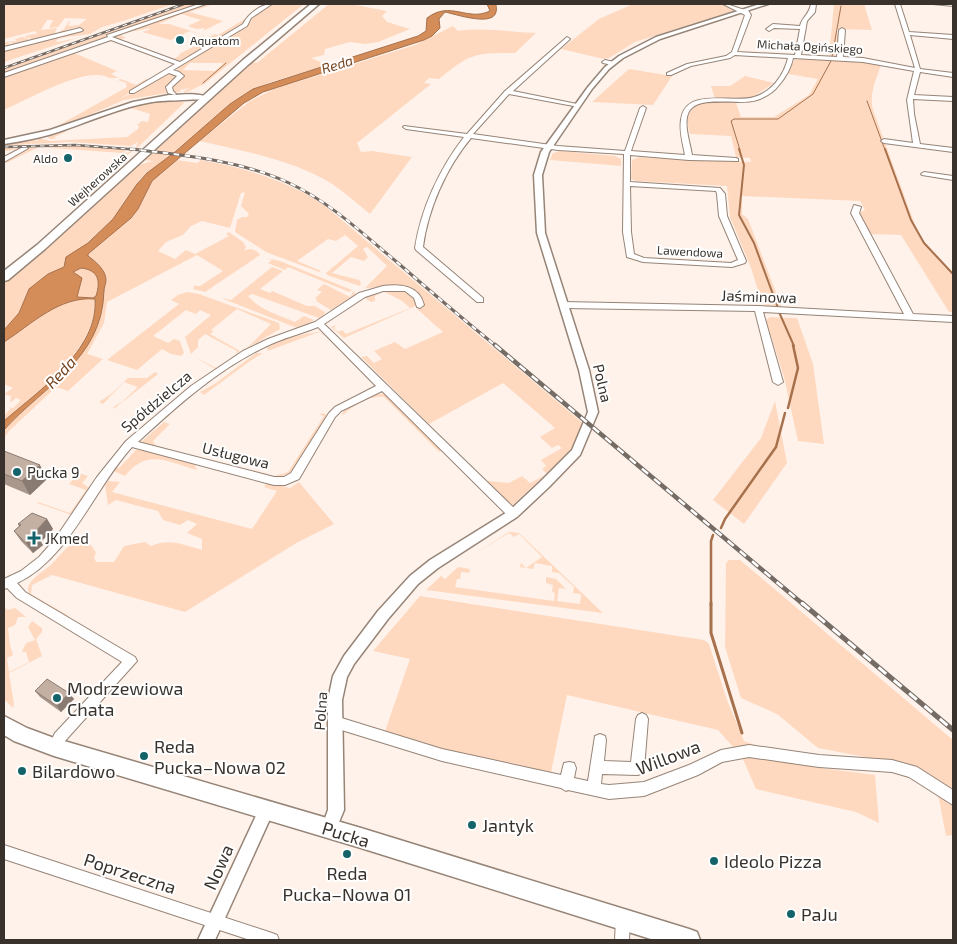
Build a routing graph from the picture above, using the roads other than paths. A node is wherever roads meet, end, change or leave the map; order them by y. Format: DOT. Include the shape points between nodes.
graph roads {
  1 [pos="203,4"];
  2 [pos="270,4"];
  3 [pos="307,4"];
  4 [pos="315,4"];
  5 [pos="725,4"];
  6 [pos="765,4"];
  7 [pos="813,4"];
  8 [pos="897,4"];
  9 [pos="936,4"];
  10 [pos="953,5"];
  11 [pos="744,13"];
  12 [pos="803,28"];
  13 [pos="769,29"];
  14 [pos="80,30"];
  15 [pos="842,30"];
  16 [pos="907,34"];
  17 [pos="109,36"];
  18 [pos="953,36"];
  19 [pos="567,39"];
  20 [pos="4,49"];
  21 [pos="734,52"];
  22 [pos="794,56"];
  23 [pos="840,59"];
  24 [pos="180,64"];
  25 [pos="169,71"];
  26 [pos="917,71"];
  27 [pos="669,74"];
  28 [pos="4,75"];
  29 [pos="953,75"];
  30 [pos="132,92"];
  31 [pos="508,92"];
  32 [pos="173,94"];
  33 [pos="910,97"];
  34 [pos="202,98"];
  35 [pos="953,99"];
  36 [pos="577,106"];
  37 [pos="643,108"];
  38 [pos="87,119"];
  39 [pos="406,128"];
  40 [pos="468,137"];
  41 [pos="884,141"];
  42 [pos="4,142"];
  43 [pos="917,146"];
  44 [pos="547,147"];
  45 [pos="26,148"];
  46 [pos="953,150"];
  47 [pos="628,154"];
  48 [pos="689,158"];
  49 [pos="4,160"];
  50 [pos="736,160"];
  51 [pos="924,174"];
  52 [pos="953,178"];
  53 [pos="626,184"];
  54 [pos="856,207"];
  55 [pos="4,266"];
  56 [pos="4,277"];
  57 [pos="480,300"];
  58 [pos="420,305"];
  59 [pos="564,305"];
  60 [pos="758,309"];
  61 [pos="910,317"];
  62 [pos="953,319"];
  63 [pos="320,324"];
  64 [pos="778,382"];
  65 [pos="383,386"];
  66 [pos="129,444"];
  67 [pos="513,514"];
  68 [pos="6,584"];
  69 [pos="642,719"];
  70 [pos="335,722"];
  71 [pos="4,725"];
  72 [pos="600,740"];
  73 [pos="54,747"];
  74 [pos="597,767"];
  75 [pos="569,768"];
  76 [pos="566,784"];
  77 [pos="593,790"];
  78 [pos="953,798"];
  79 [pos="266,810"];
  80 [pos="329,829"];
  81 [pos="4,852"];
  82 [pos="215,921"];
  83 [pos="623,930"];
  84 [pos="206,940"];
  85 [pos="272,940"];
  86 [pos="690,940"];
  1 -- 17 [label="street"];
  2 -- 24 [label="street" via="249,17 245,24"];
  3 -- 34 [label="main road, Wejherowska" via="265,38"];
  4 -- 34 [label="main road, Wejherowska"];
  5 -- 11 [label="street"];
  6 -- 11 [label="street, Polna"];
  7 -- 12 [label="street"];
  8 -- 16 [label="street"];
  9 -- 10 [label="street"];
  11 -- 21 [label="street"];
  11 -- 36 [label="street, Polna" via="631,50 608,63"];
  12 -- 13 [label="street" via="770,26"];
  12 -- 22 [label="street"];
  14 -- 20 [label="street"];
  15 -- 23 [label="street"];
  16 -- 18 [label="street"];
  16 -- 26 [label="street"];
  19 -- 31 [label="street"];
  21 -- 22 [label="street, Michała Ogińskiego"];
  21 -- 27 [label="street, Michała Ogińskiego" via="728,57 689,65"];
  22 -- 23 [label="street, Michała Ogińskiego"];
  22 -- 48 [label="street" via="776,86 756,99 702,100 692,104 683,117"];
  23 -- 26 [label="street, Michała Ogińskiego"];
  24 -- 25 [label="street"];
  24 -- 28 [label="street" via="111,38"];
  25 -- 30 [label="street"];
  25 -- 32 [label="street" via="180,76 169,87"];
  26 -- 29 [label="street, Michała Ogińskiego"];
  26 -- 33 [label="street"];
  31 -- 36 [label="street"];
  31 -- 40 [label="street"];
  32 -- 34 [label="street"];
  32 -- 38 [label="street" via="129,100"];
  33 -- 35 [label="street"];
  33 -- 43 [label="street"];
  34 -- 38 [label="street" via="149,99"];
  34 -- 55 [label="main road, Wejherowska"];
  34 -- 56 [label="main road, Wejherowska" via="41,247"];
  36 -- 44 [label="street, Polna"];
  37 -- 47 [label="street"];
  38 -- 42 [label="street" via="47,133"];
  39 -- 40 [label="street"];
  40 -- 44 [label="street"];
  40 -- 57 [label="street" via="450,161 431,200 420,248"];
  41 -- 43 [label="street"];
  43 -- 46 [label="street"];
  44 -- 47 [label="street"];
  44 -- 59 [label="street, Polna" via="538,175 540,226"];
  45 -- 49 [label="street"];
  47 -- 48 [label="street"];
  47 -- 53 [label="street, Lawendowa"];
  48 -- 50 [label="street"];
  51 -- 52 [label="street"];
  53 -- 53 [label="street, Lawendowa" via="718,190 722,194 723,216 742,261 732,265 643,260 630,255"];
  54 -- 61 [label="street" via="855,213"];
  58 -- 63 [label="street, Spółdzielcza" via="418,298 391,286 367,293"];
  59 -- 60 [label="street, Jaśminowa"];
  59 -- 67 [label="street, Polna" via="593,412 576,452"];
  60 -- 61 [label="street, Jaśminowa"];
  60 -- 64 [label="street"];
  61 -- 62 [label="street, Jaśminowa"];
  63 -- 65 [label="street"];
  63 -- 66 [label="street, Spółdzielcza" via="265,344 218,372"];
  65 -- 66 [label="street, Usługowa" via="338,409 295,476 285,481 274,481"];
  65 -- 67 [label="street"];
  66 -- 68 [label="street, Spółdzielcza" via="111,464 52,551 32,569"];
  67 -- 70 [label="street, Polna" via="434,564 414,580 383,615 340,676"];
  68 -- 73 [label="street, Spółdzielcza" via="131,661"];
  69 -- 74 [label="street" via="637,769"];
  70 -- 76 [label="street, Willowa" via="442,755"];
  70 -- 80 [label="street, Polna" via="336,810"];
  71 -- 73 [label="main road, Pucka" via="27,738"];
  72 -- 74 [label="street"];
  73 -- 79 [label="main road, Pucka"];
  74 -- 77 [label="street"];
  75 -- 76 [label="street"];
  76 -- 77 [label="street, Willowa"];
  77 -- 78 [label="street, Willowa" via="644,789 721,756 750,751 819,761 892,766 912,772"];
  79 -- 80 [label="main road, Pucka"];
  79 -- 82 [label="street, Nowa"];
  80 -- 83 [label="main road, Pucka"];
  81 -- 82 [label="street, Poprzeczna"];
  82 -- 84 [label="street, Nowa"];
  82 -- 85 [label="street, Poprzeczna"];
  83 -- 86 [label="main road, Pucka"];
}
